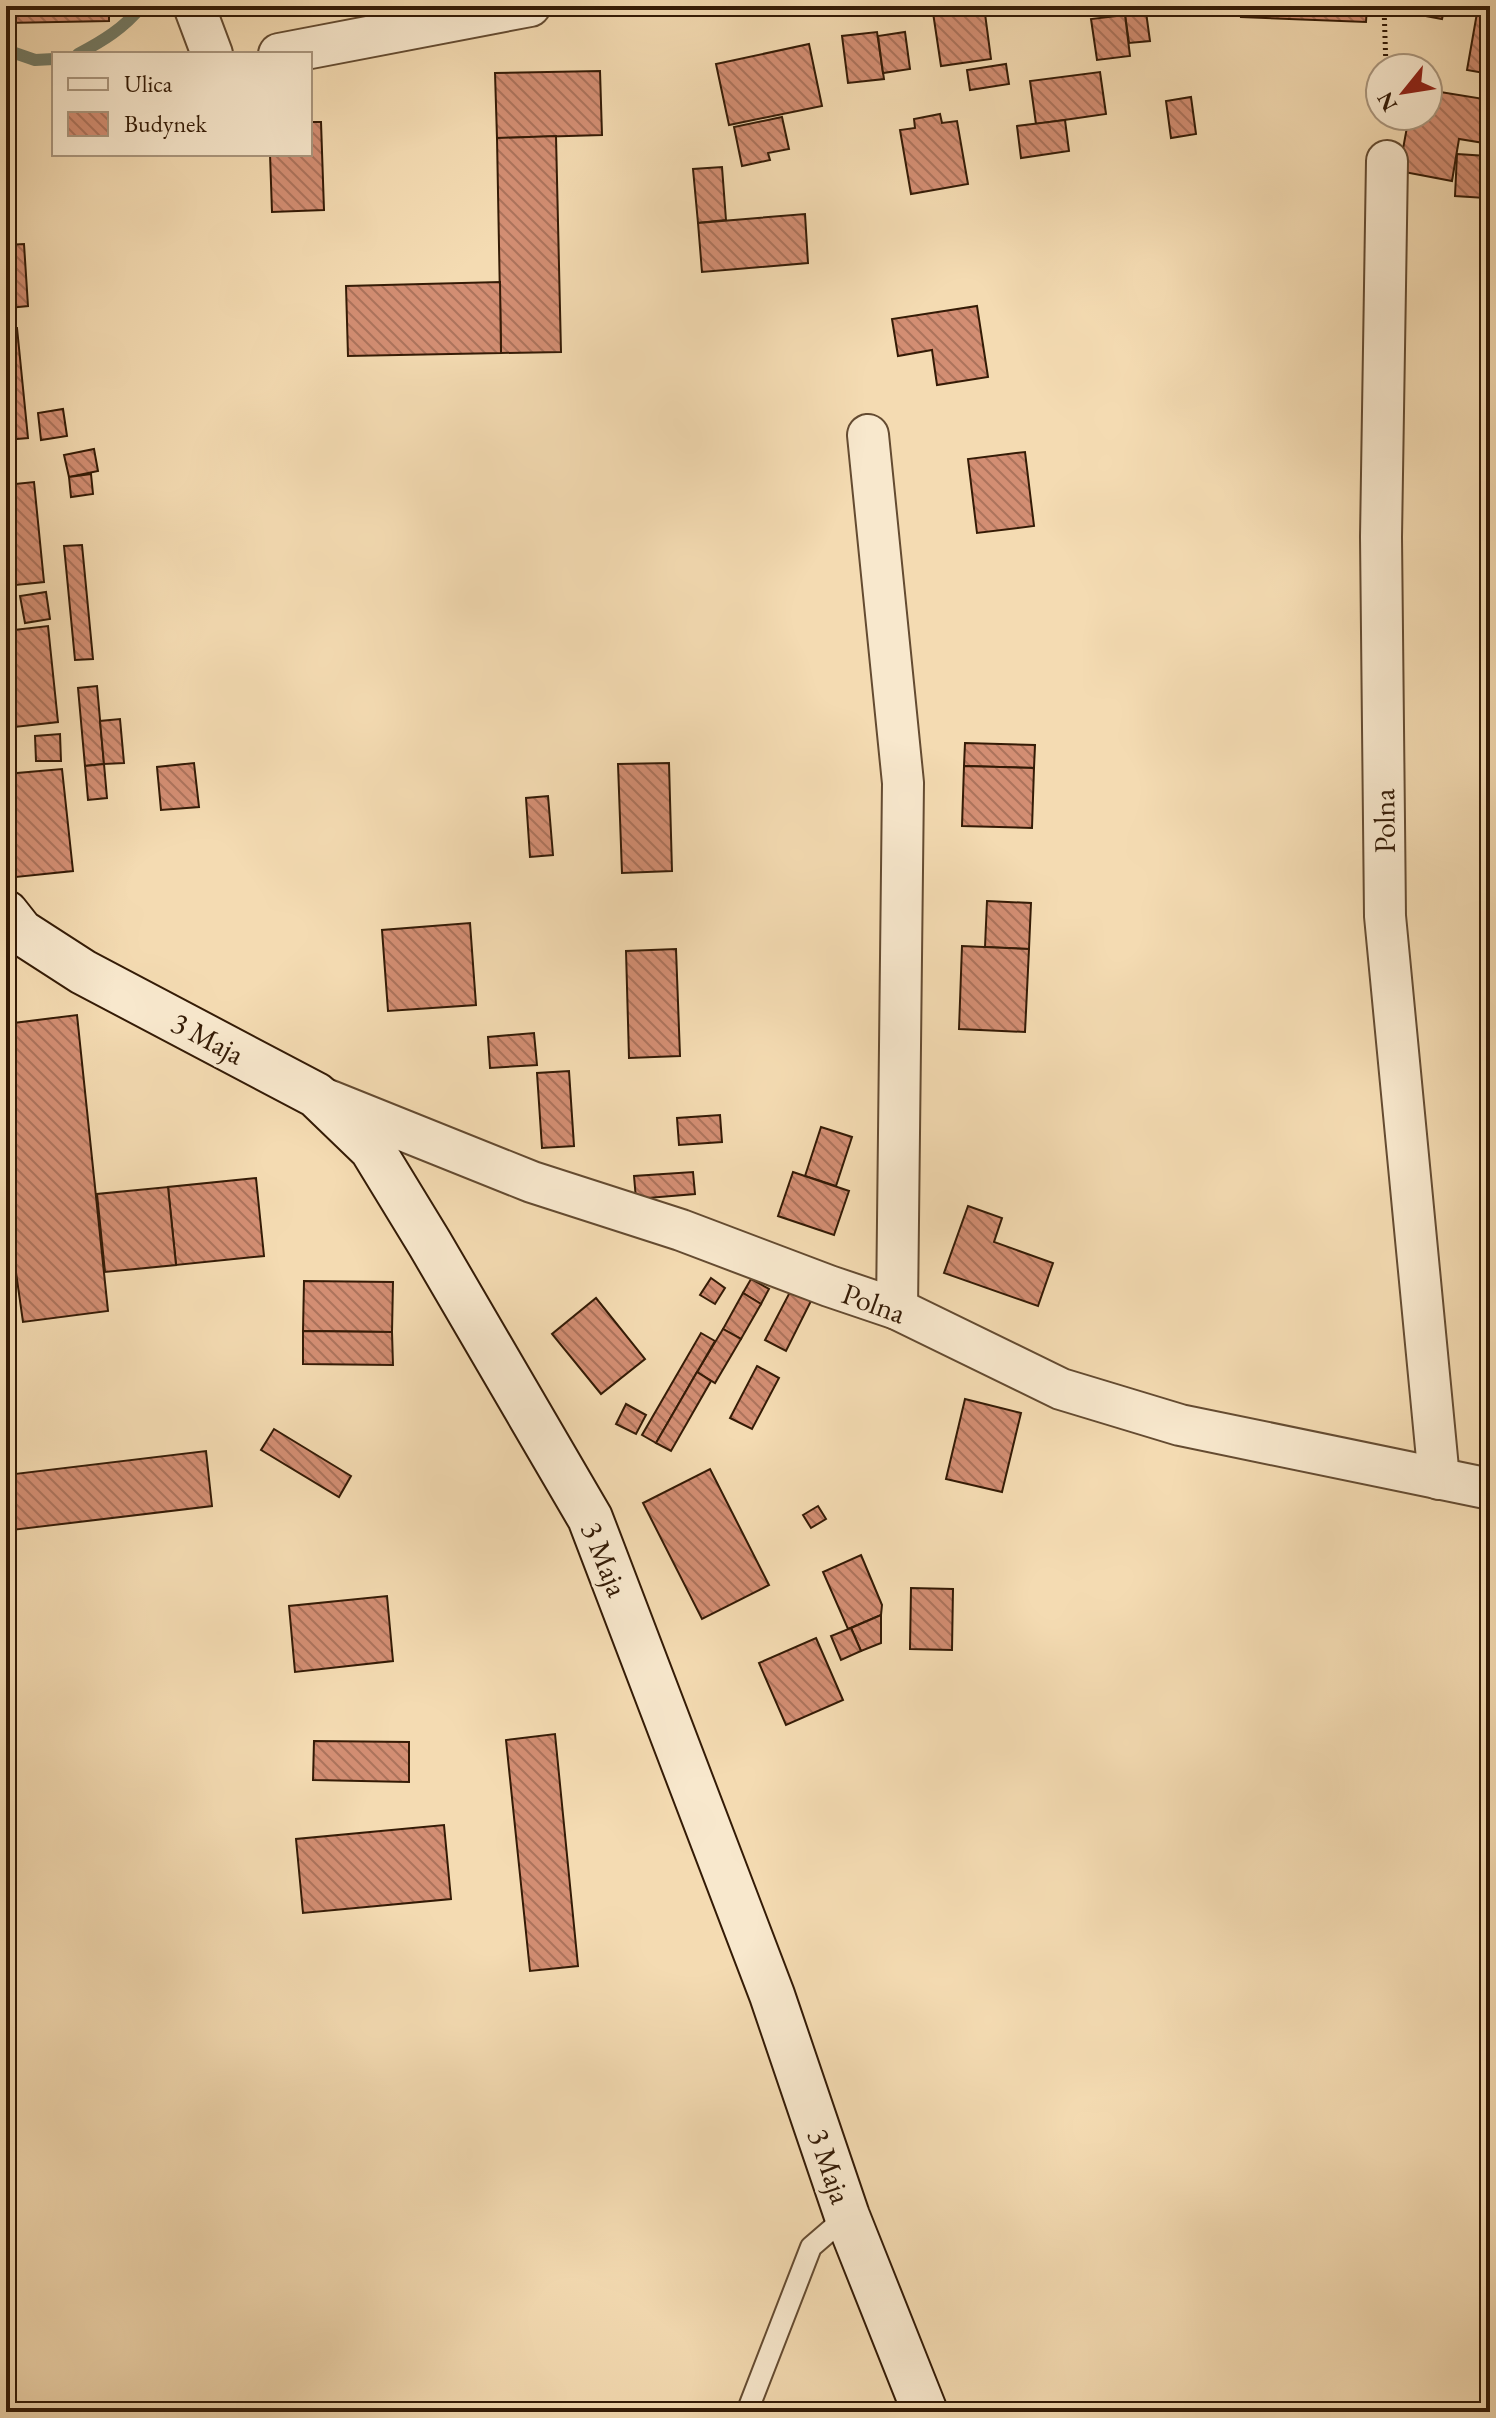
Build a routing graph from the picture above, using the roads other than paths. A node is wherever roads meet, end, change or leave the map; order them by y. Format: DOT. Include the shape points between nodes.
graph roads {
  1 [pos="194,6"];
  2 [pos="530,6"];
  3 [pos="211,52"];
  4 [pos="289,52"];
  5 [pos="1387,161"];
  6 [pos="868,435"];
  7 [pos="6,913"];
  8 [pos="316,1095"];
  9 [pos="897,1309"];
  10 [pos="1439,1479"];
  11 [pos="1490,1489"];
  12 [pos="847,2216"];
  13 [pos="747,2412"];
  14 [pos="925,2412"];
  1 -- 3 [label="street"];
  2 -- 4 [label="street"];
  5 -- 10 [label="street, Polna" via="1381,537 1385,916"];
  6 -- 9 [label="street" via="903,783"];
  7 -- 8 [label="main road, 3 Maja" via="21,932 83,972"];
  8 -- 9 [label="street, Polna" via="532,1182"];
  8 -- 12 [label="main road, 3 Maja" via="372,1149 590,1518 772,1995"];
  9 -- 10 [label="street, Polna" via="1061,1389 1180,1425"];
  10 -- 11 [label="street, Polna"];
  12 -- 13 [label="lane" via="811,2247"];
  12 -- 14 [label="main road, 3 Maja"];
}
